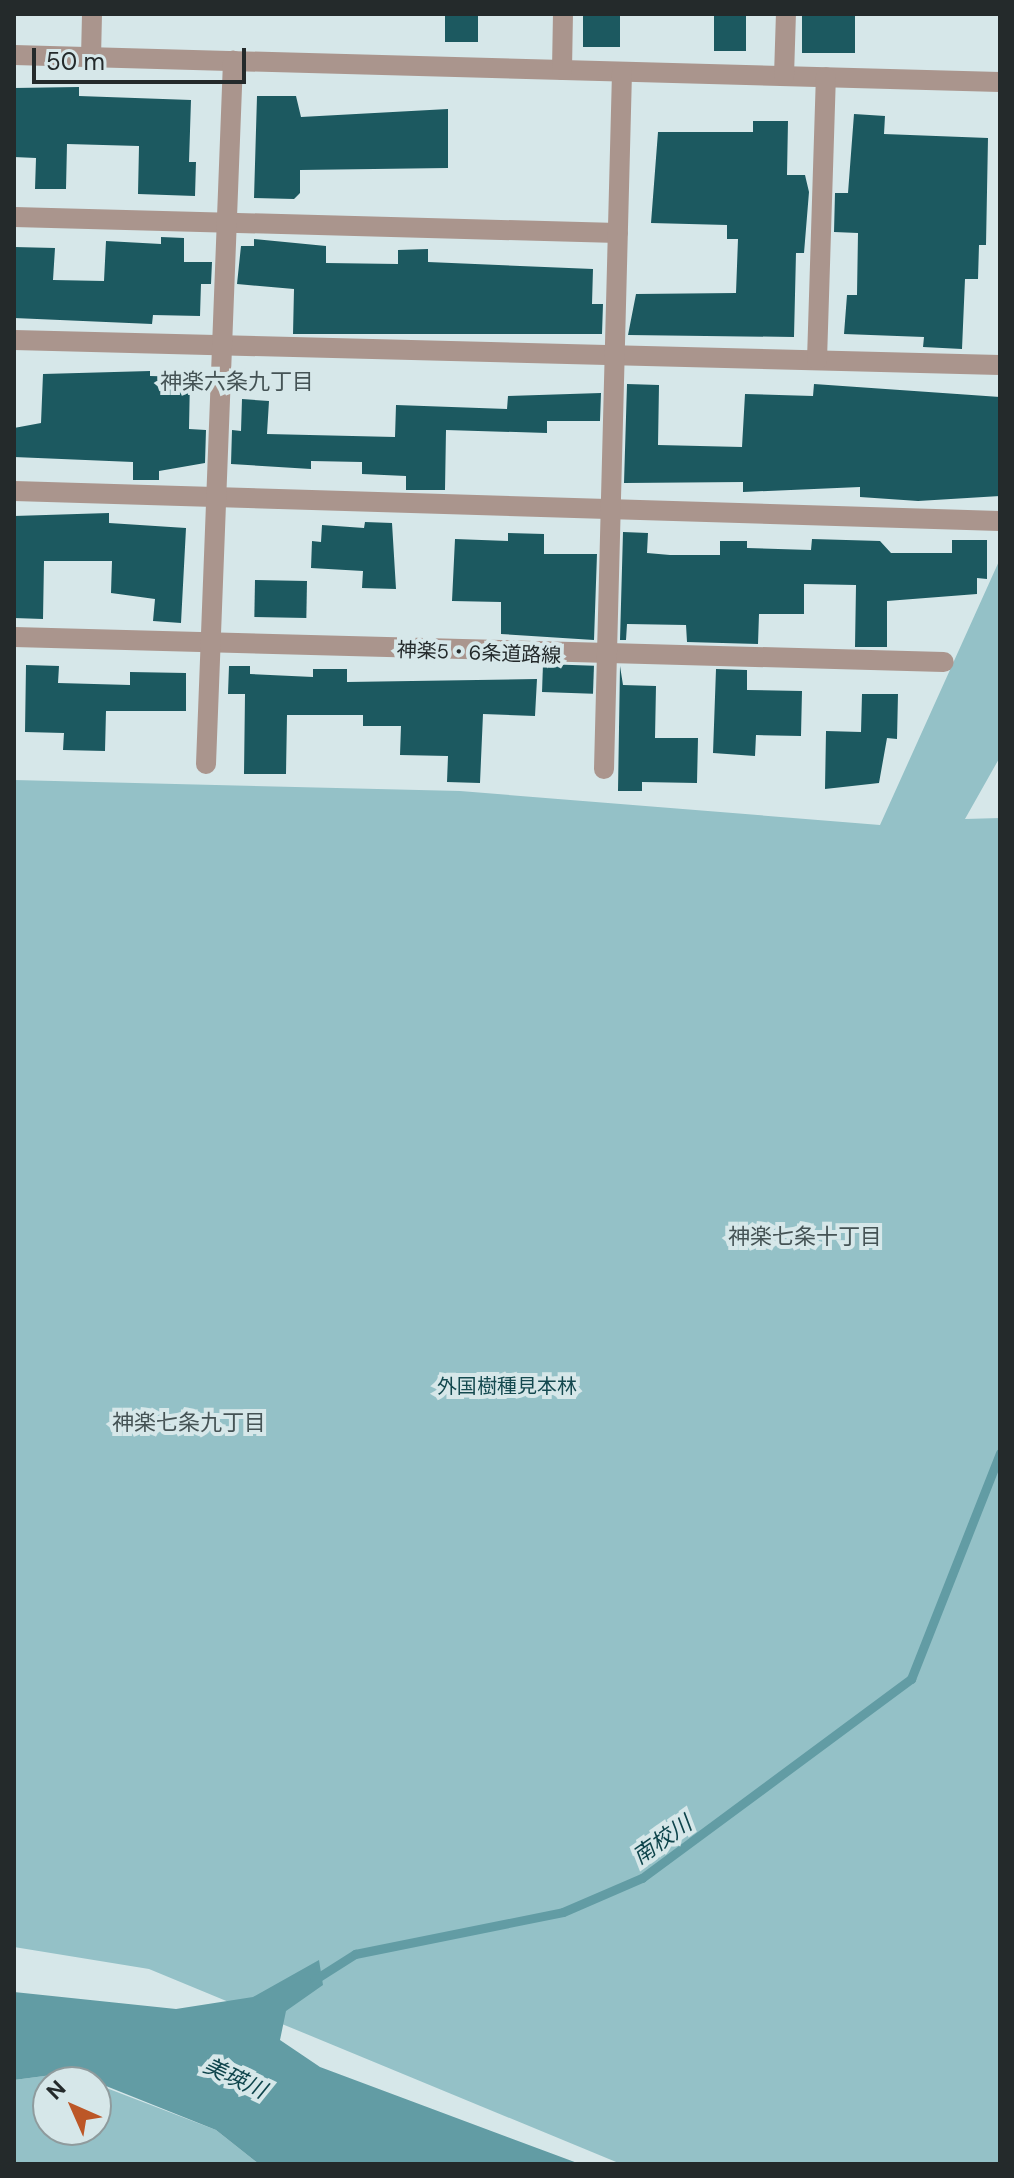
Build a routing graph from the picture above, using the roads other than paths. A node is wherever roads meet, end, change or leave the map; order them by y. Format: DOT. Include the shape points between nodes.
graph roads {
  1 [pos="92,14"];
  2 [pos="563,14"];
  3 [pos="786,14"];
  4 [pos="14,55"];
  5 [pos="91,58"];
  6 [pos="233,61"];
  7 [pos="562,70"];
  8 [pos="622,72"];
  9 [pos="784,76"];
  10 [pos="826,77"];
  11 [pos="1000,82"];
  12 [pos="14,217"];
  13 [pos="228,224"];
  14 [pos="618,233"];
  15 [pos="14,340"];
  16 [pos="222,345"];
  17 [pos="614,355"];
  18 [pos="817,360"];
  19 [pos="1000,365"];
  20 [pos="14,491"];
  21 [pos="218,497"];
  22 [pos="607,509"];
  23 [pos="1000,521"];
  24 [pos="14,637"];
  25 [pos="210,644"];
  26 [pos="606,657"];
  27 [pos="944,662"];
  28 [pos="206,764"];
  29 [pos="604,769"];
  1 -- 5 [label="street"];
  2 -- 7 [label="street"];
  3 -- 9 [label="street"];
  4 -- 5 [label="street"];
  5 -- 6 [label="street"];
  6 -- 7 [label="street"];
  6 -- 13 [label="street"];
  7 -- 8 [label="street"];
  8 -- 9 [label="street"];
  8 -- 14 [label="street"];
  9 -- 10 [label="street"];
  10 -- 11 [label="street"];
  10 -- 18 [label="street"];
  12 -- 13 [label="street"];
  13 -- 14 [label="street"];
  13 -- 16 [label="street"];
  14 -- 17 [label="street"];
  15 -- 16 [label="street"];
  16 -- 17 [label="street"];
  16 -- 21 [label="street"];
  17 -- 18 [label="street"];
  17 -- 22 [label="street"];
  18 -- 19 [label="street"];
  20 -- 21 [label="street"];
  21 -- 22 [label="street"];
  21 -- 25 [label="street"];
  22 -- 23 [label="street"];
  22 -- 26 [label="street"];
  24 -- 25 [label="street, 神楽5・6条道路線"];
  25 -- 26 [label="street, 神楽5・6条道路線"];
  25 -- 28 [label="street"];
  26 -- 27 [label="street, 神楽5・6条道路線"];
  26 -- 29 [label="street"];
}
